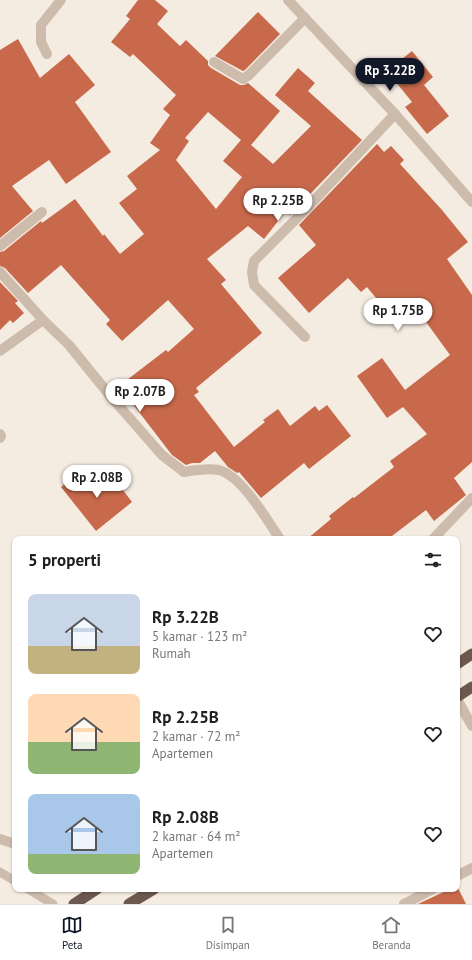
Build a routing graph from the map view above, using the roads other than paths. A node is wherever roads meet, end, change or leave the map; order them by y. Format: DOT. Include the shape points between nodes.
graph roads {
  1 [pos="61,0"];
  2 [pos="288,0"];
  3 [pos="305,18"];
  4 [pos="47,54"];
  5 [pos="214,62"];
  6 [pos="395,114"];
  7 [pos="472,202"];
  8 [pos="42,212"];
  9 [pos="0,246"];
  10 [pos="0,272"];
  11 [pos="43,320"];
  12 [pos="305,337"];
  13 [pos="0,351"];
  14 [pos="0,434"];
  15 [pos="0,438"];
  16 [pos="472,498"];
  17 [pos="278,536"];
  18 [pos="436,536"];
  19 [pos="472,654"];
  20 [pos="460,662"];
  21 [pos="472,687"];
  22 [pos="460,696"];
  23 [pos="460,704"];
  24 [pos="472,726"];
  25 [pos="0,839"];
  26 [pos="12,843"];
  27 [pos="472,868"];
  28 [pos="0,872"];
  29 [pos="460,874"];
  30 [pos="12,879"];
  31 [pos="33,892"];
  32 [pos="92,892"];
  33 [pos="149,892"];
  34 [pos="427,892"];
  35 [pos="53,904"];
  36 [pos="74,904"];
  37 [pos="129,904"];
  38 [pos="404,904"];
  1 -- 4 [label="street" via="41,25 42,42"];
  2 -- 3 [label="street"];
  3 -- 5 [label="street" via="243,79"];
  3 -- 6 [label="street"];
  6 -- 7 [label="street"];
  6 -- 12 [label="street" via="254,261 254,285"];
  8 -- 9 [label="street"];
  10 -- 11 [label="street"];
  11 -- 13 [label="street"];
  11 -- 17 [label="street" via="69,345 162,455 184,472 199,469 219,470 235,480 256,504"];
  14 -- 15 [label="street"];
  16 -- 18 [label="street"];
  19 -- 20 [label="highway"];
  21 -- 22 [label="highway"];
  23 -- 24 [label="street"];
  25 -- 26 [label="street"];
  27 -- 29 [label="street"];
  28 -- 30 [label="lane"];
  31 -- 35 [label="lane"];
  32 -- 36 [label="highway"];
  33 -- 37 [label="highway"];
  34 -- 38 [label="street"];
}
